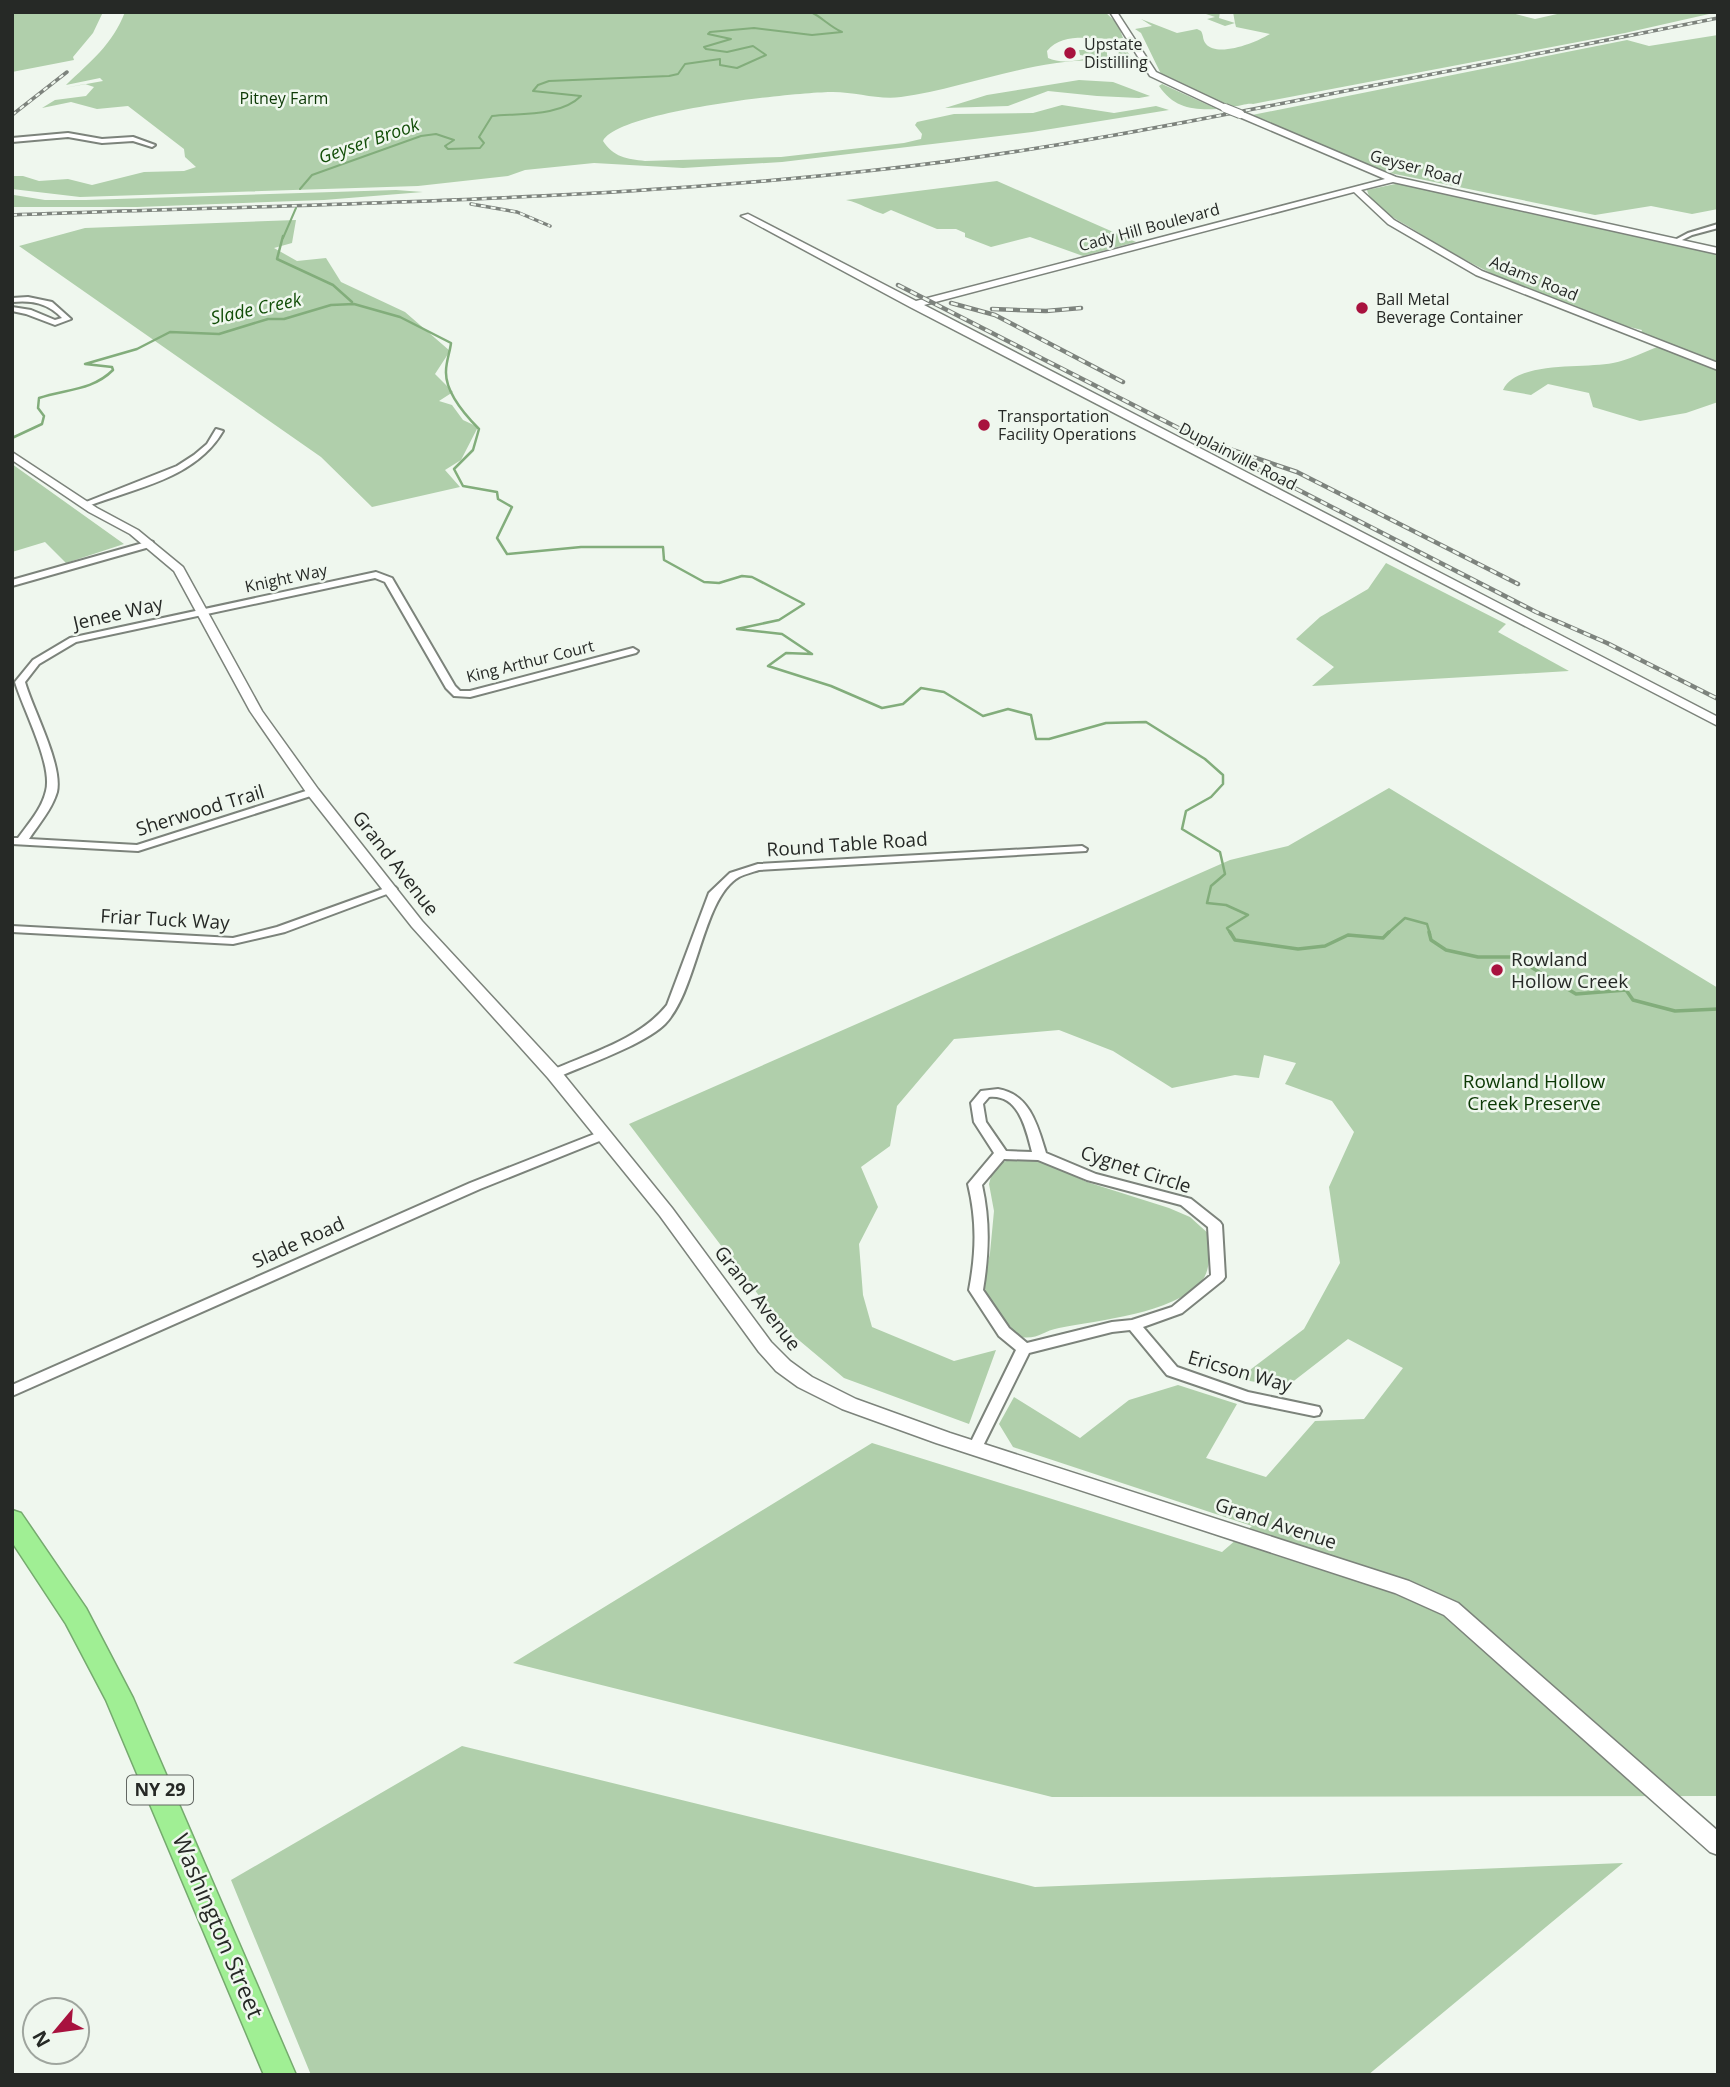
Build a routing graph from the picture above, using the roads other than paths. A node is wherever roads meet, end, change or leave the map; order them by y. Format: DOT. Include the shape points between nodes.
graph roads {
  1 [pos="1113,12"];
  2 [pos="12,140"];
  3 [pos="152,145"];
  4 [pos="1393,179"];
  5 [pos="1356,189"];
  6 [pos="745,216"];
  7 [pos="1718,226"];
  8 [pos="1676,241"];
  9 [pos="1718,251"];
  10 [pos="12,300"];
  11 [pos="913,305"];
  12 [pos="12,309"];
  13 [pos="1718,367"];
  14 [pos="219,431"];
  15 [pos="12,454"];
  16 [pos="85,503"];
  17 [pos="150,544"];
  18 [pos="376,575"];
  19 [pos="12,583"];
  20 [pos="203,612"];
  21 [pos="633,651"];
  22 [pos="1718,722"];
  23 [pos="313,792"];
  24 [pos="17,841"];
  25 [pos="1082,849"];
  26 [pos="391,889"];
  27 [pos="12,929"];
  28 [pos="554,1074"];
  29 [pos="602,1135"];
  30 [pos="1002,1155"];
  31 [pos="1040,1156"];
  32 [pos="1133,1325"];
  33 [pos="1024,1349"];
  34 [pos="12,1391"];
  35 [pos="1314,1411"];
  36 [pos="975,1448"];
  37 [pos="12,1520"];
  38 [pos="1718,1845"];
  39 [pos="280,2075"];
  1 -- 4 [label="street, Geyser Road, bridge" via="1150,72"];
  2 -- 3 [label="street" via="68,135 102,141 133,139"];
  4 -- 5 [label="street, Cady Hill Boulevard"];
  4 -- 8 [label="street, Geyser Road"];
  5 -- 11 [label="street, Cady Hill Boulevard"];
  5 -- 13 [label="street, Adams Road" via="1391,222 1479,273"];
  6 -- 11 [label="street, Duplainville Road"];
  7 -- 8 [label="street"];
  8 -- 9 [label="street, Geyser Road"];
  10 -- 12 [label="street" via="43,300 67,319 55,323"];
  11 -- 22 [label="street, Duplainville Road"];
  14 -- 16 [label="street" via="206,452 182,467"];
  15 -- 16 [label="street, Grand Avenue"];
  16 -- 17 [label="street, Grand Avenue"];
  17 -- 19 [label="street"];
  17 -- 20 [label="street, Grand Avenue" via="179,569"];
  18 -- 20 [label="street, Knight Way"];
  18 -- 21 [label="street, King Arthur Court" via="389,580 458,694"];
  20 -- 23 [label="street, Grand Avenue" via="256,711"];
  20 -- 24 [label="street, Jenee Way" via="74,640 47,653 26,673 20,682 52,773 52,789 43,810"];
  23 -- 24 [label="street, Sherwood Trail" via="138,848"];
  23 -- 26 [label="street, Grand Avenue"];
  25 -- 28 [label="street, Round Table Road" via="758,867 734,875 715,893 673,1006 659,1023"];
  26 -- 27 [label="street, Friar Tuck Way" via="281,930 233,941"];
  26 -- 28 [label="street, Grand Avenue" via="417,924"];
  28 -- 29 [label="street, Grand Avenue"];
  29 -- 34 [label="street, Slade Road" via="475,1186"];
  29 -- 36 [label="street, Grand Avenue" via="783,1366 849,1404"];
  30 -- 31 [label="street, Cygnet Circle"];
  30 -- 31 [label="street" via="980,1122 977,1103 985,1094 1002,1093 1014,1099 1029,1120"];
  30 -- 33 [label="street" via="975,1184 984,1245 976,1290 1004,1332"];
  31 -- 32 [label="street, Cygnet Circle" via="1092,1177 1186,1202 1215,1225 1218,1277 1177,1310"];
  32 -- 33 [label="street, Cygnet Circle"];
  32 -- 35 [label="street, Ericson Way" via="1172,1371 1246,1396"];
  33 -- 36 [label="street"];
  36 -- 38 [label="street, Grand Avenue" via="1390,1582 1451,1609"];
  37 -- 39 [label="highway, Washington Street / NY 29" via="76,1616 119,1698"];
}
